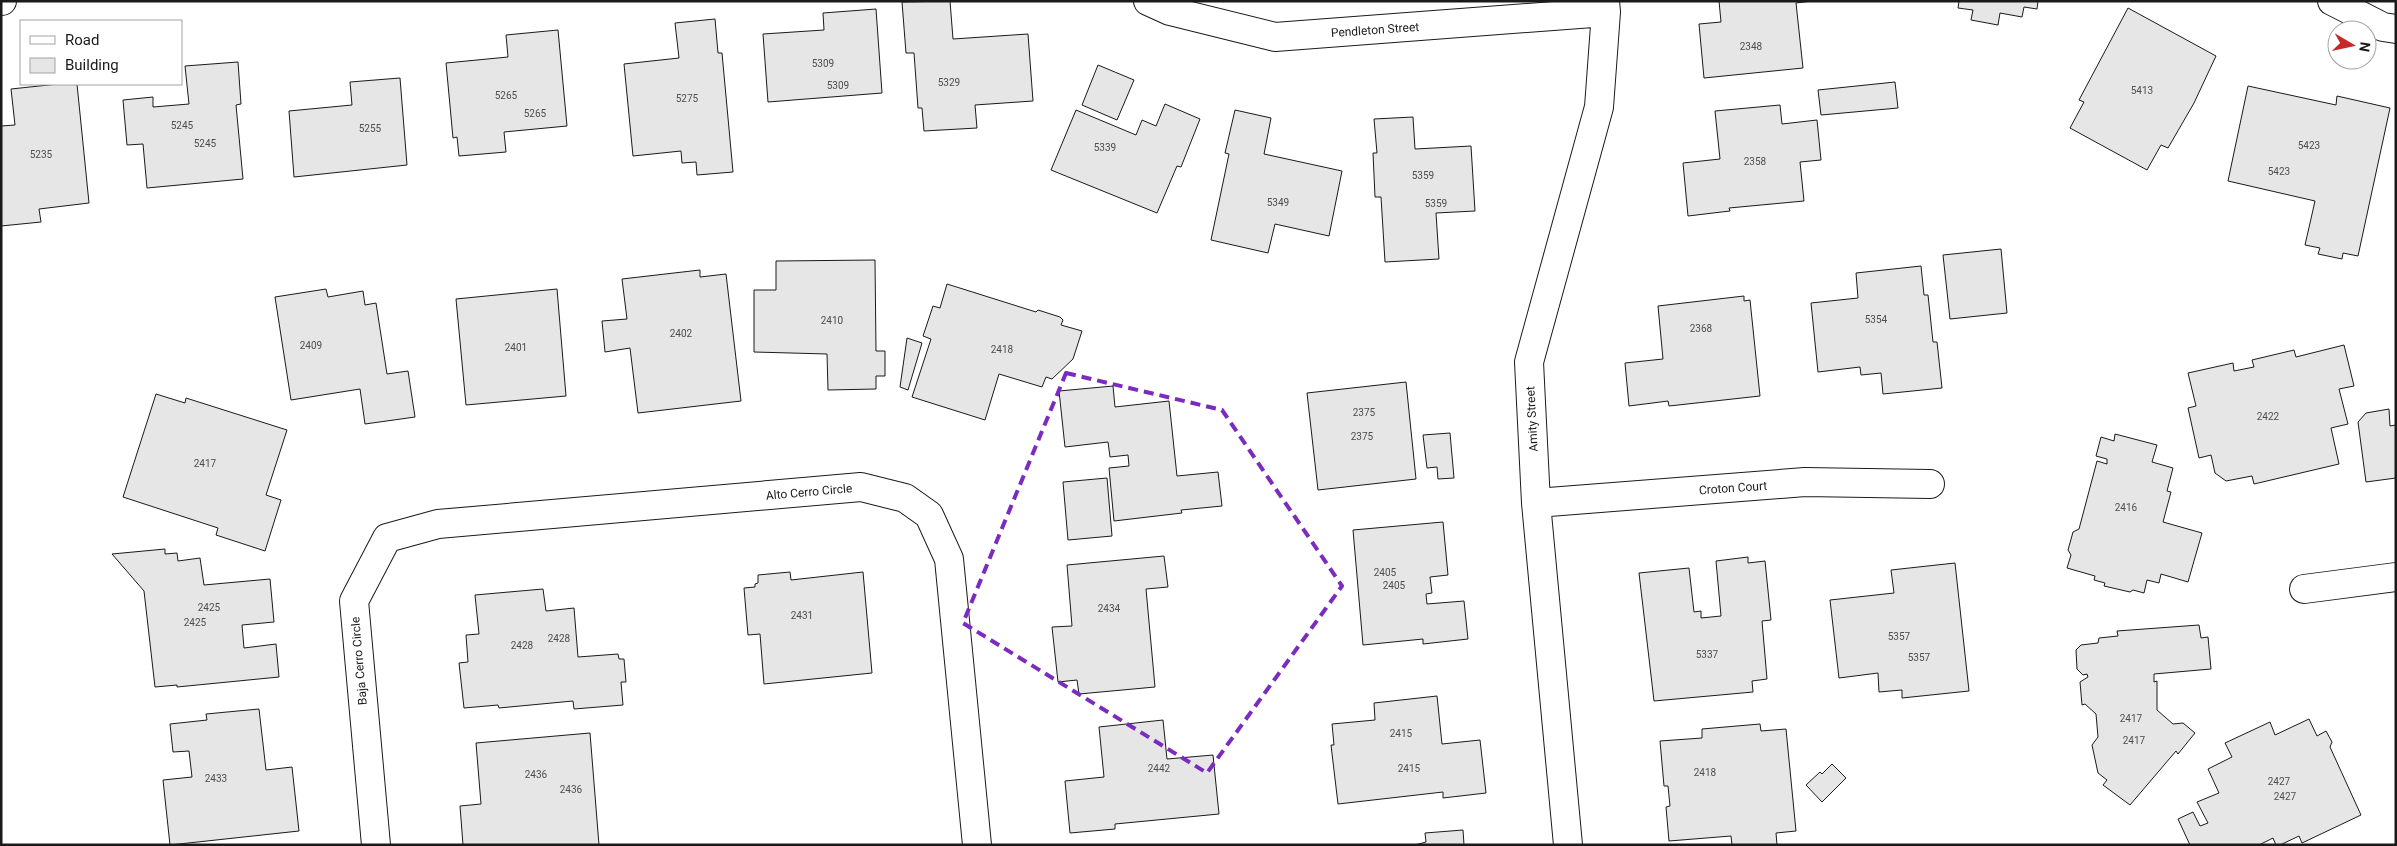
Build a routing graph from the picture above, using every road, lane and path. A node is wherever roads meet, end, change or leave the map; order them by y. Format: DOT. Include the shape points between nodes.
graph roads {
  1 [pos="1148,1"];
  2 [pos="2332,1"];
  3 [pos="1605,7"];
  4 [pos="2396,29"];
  5 [pos="1930,484"];
  6 [pos="1536,503"];
  7 [pos="438,524"];
  8 [pos="2396,577"];
  9 [pos="2304,589"];
  10 [pos="376,845"];
  11 [pos="977,845"];
  12 [pos="1568,845"];
  1 -- 3 [label="street, Pendleton Street" via="1170,11 1275,37"];
  2 -- 4 [label="street" via="2383,27"];
  3 -- 6 [label="street, Amity Street" via="1599,107 1529,362"];
  5 -- 6 [label="street, Croton Court" via="1805,482"];
  6 -- 12 [label="street, Amity Street"];
  7 -- 10 [label="street, Baja Cerro Circle" via="387,538 354,601"];
  7 -- 11 [label="street, Alto Cerro Circle" via="861,487 905,498 929,516 949,560"];
  8 -- 9 [label="street"];
}
